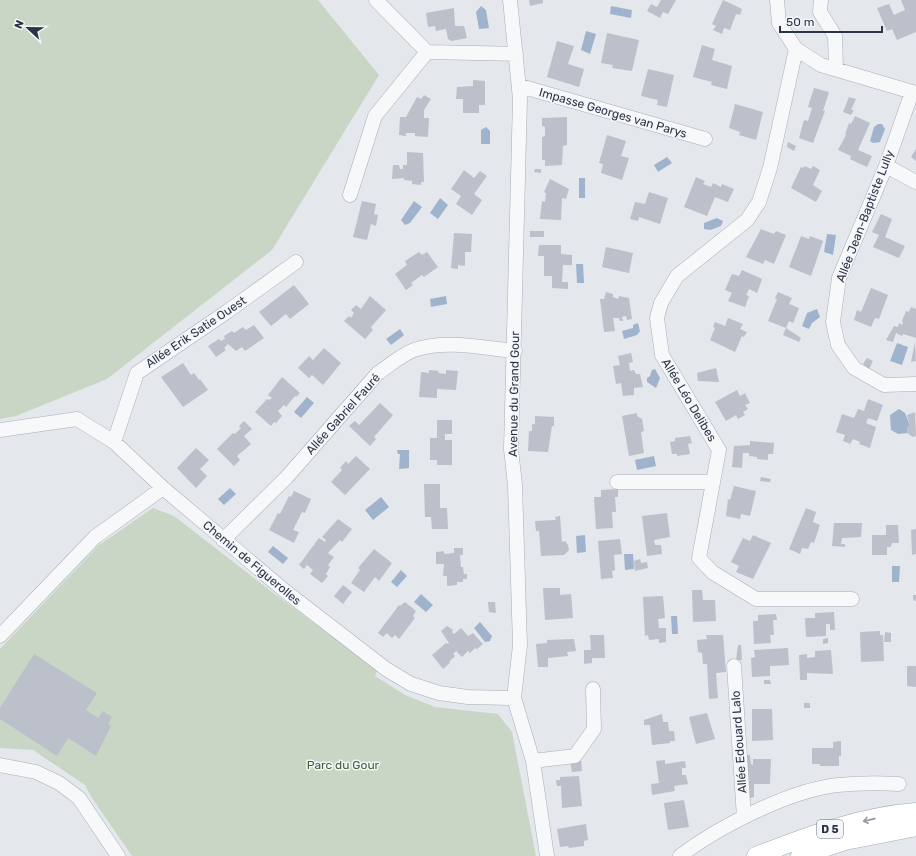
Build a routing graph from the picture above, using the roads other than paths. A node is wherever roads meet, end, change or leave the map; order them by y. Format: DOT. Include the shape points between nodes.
graph roads {
  1 [pos="376,0"];
  2 [pos="510,0"];
  3 [pos="777,0"];
  4 [pos="820,0"];
  5 [pos="796,49"];
  6 [pos="428,52"];
  7 [pos="516,54"];
  8 [pos="836,68"];
  9 [pos="520,86"];
  10 [pos="914,93"];
  11 [pos="706,139"];
  12 [pos="886,166"];
  13 [pos="916,182"];
  14 [pos="350,195"];
  15 [pos="296,262"];
  16 [pos="515,351"];
  17 [pos="916,384"];
  18 [pos="0,430"];
  19 [pos="114,442"];
  20 [pos="617,482"];
  21 [pos="713,482"];
  22 [pos="163,488"];
  23 [pos="224,540"];
  24 [pos="852,599"];
  25 [pos="0,636"];
  26 [pos="734,666"];
  27 [pos="593,689"];
  28 [pos="514,698"];
  29 [pos="533,761"];
  30 [pos="0,765"];
  31 [pos="899,784"];
  32 [pos="916,812"];
  33 [pos="744,817"];
  34 [pos="916,827"];
  35 [pos="118,856"];
  36 [pos="547,856"];
  37 [pos="680,856"];
  38 [pos="756,856"];
  39 [pos="800,856"];
  1 -- 6 [label="street"];
  2 -- 7 [label="street, Avenue du Grand Gour"];
  3 -- 5 [label="street" via="779,23"];
  4 -- 8 [label="street" via="820,12 835,36"];
  5 -- 8 [label="street" via="820,65"];
  5 -- 21 [label="street, Allée Léo Delibes" via="770,168 759,202 747,220 677,276 661,303 657,318 662,355 719,450"];
  6 -- 7 [label="street"];
  6 -- 14 [label="street" via="375,116"];
  7 -- 9 [label="street, Avenue du Grand Gour"];
  8 -- 10 [label="street"];
  9 -- 11 [label="street, Impasse Georges van Parys"];
  9 -- 16 [label="street, Avenue du Grand Gour"];
  10 -- 12 [label="street, Allée Jean-Baptiste Lully"];
  12 -- 13 [label="street"];
  12 -- 17 [label="street, Allée Jean-Baptiste Lully" via="839,278 833,322 838,345 854,368 884,385"];
  15 -- 19 [label="street, Allée Erik Satie Ouest" via="137,373"];
  16 -- 23 [label="street, Allée Gabriel Fauré" via="437,344 414,351 397,360 378,373 286,478"];
  16 -- 28 [label="street, Avenue du Grand Gour" via="511,449 515,485 520,645"];
  18 -- 19 [label="street, Chemin de Figuerolles" via="77,419"];
  19 -- 22 [label="street, Chemin de Figuerolles"];
  20 -- 21 [label="street"];
  21 -- 24 [label="street, Allée Léo Delibes" via="699,558 712,572 756,599"];
  22 -- 23 [label="street, Chemin de Figuerolles"];
  22 -- 25 [label="street" via="95,537"];
  23 -- 28 [label="street, Chemin de Figuerolles" via="386,669 411,684 439,693 468,697"];
  26 -- 33 [label="street, Allée Edouard Lalo"];
  27 -- 29 [label="street" via="594,729 575,756"];
  28 -- 29 [label="street, Avenue du Grand Gour"];
  29 -- 36 [label="street, Avenue du Grand Gour"];
  30 -- 35 [label="street" via="36,772 59,783 79,798"];
  31 -- 33 [label="street" via="837,785 788,797"];
  32 -- 38 [label="main road, D 5, one-way" via="831,829"];
  33 -- 37 [label="street"];
  34 -- 39 [label="main road, D 5" via="845,841"];
}
